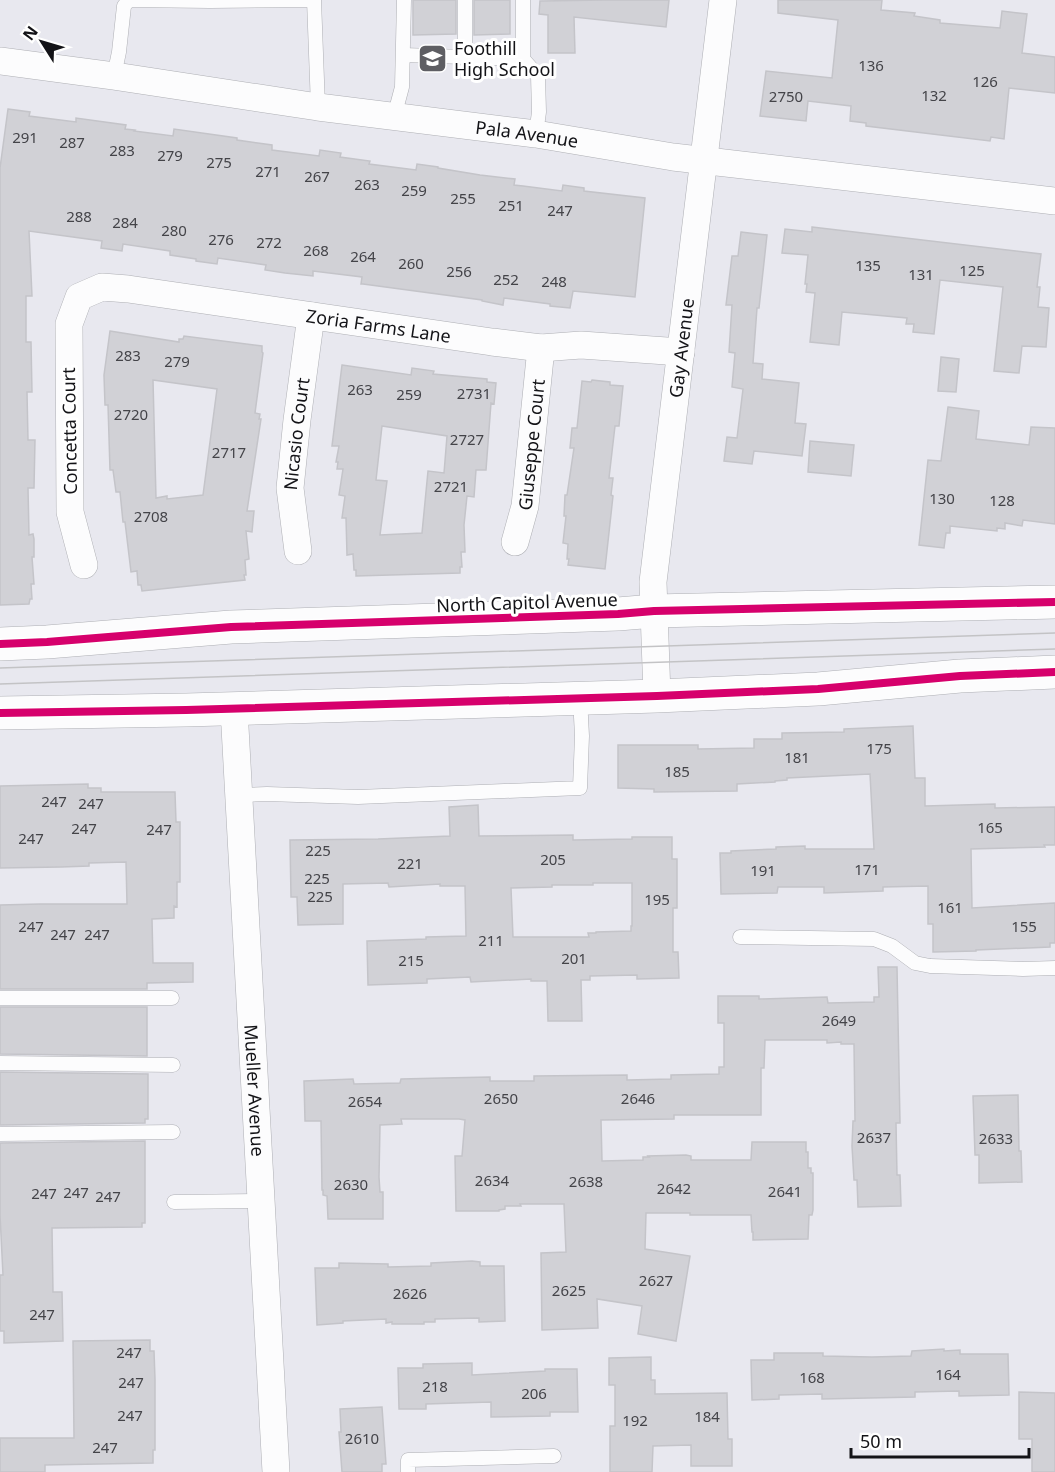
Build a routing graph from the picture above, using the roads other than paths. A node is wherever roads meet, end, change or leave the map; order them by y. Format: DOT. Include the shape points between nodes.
graph roads {
  1 [pos="404,0"];
  2 [pos="465,0"];
  3 [pos="523,0"];
  4 [pos="723,0"];
  5 [pos="403,55"];
  6 [pos="465,57"];
  7 [pos="523,59"];
  8 [pos="0,61"];
  9 [pos="114,76"];
  10 [pos="318,107"];
  11 [pos="394,117"];
  12 [pos="536,134"];
  13 [pos="705,161"];
  14 [pos="1055,201"];
  15 [pos="79,297"];
  16 [pos="311,316"];
  17 [pos="541,348"];
  18 [pos="681,352"];
  19 [pos="515,542"];
  20 [pos="298,551"];
  21 [pos="84,565"];
  22 [pos="1055,602"];
  23 [pos="654,611"];
  24 [pos="0,644"];
  25 [pos="1055,672"];
  26 [pos="657,696"];
  27 [pos="580,698"];
  28 [pos="234,709"];
  29 [pos="0,713"];
  30 [pos="239,795"];
  31 [pos="740,937"];
  32 [pos="1055,968"];
  33 [pos="172,998"];
  34 [pos="0,999"];
  35 [pos="0,1063"];
  36 [pos="173,1065"];
  37 [pos="173,1132"];
  38 [pos="0,1134"];
  39 [pos="261,1201"];
  40 [pos="174,1202"];
  41 [pos="554,1456"];
  42 [pos="276,1472"];
  43 [pos="408,1472"];
  1 -- 5 [label="lane"];
  2 -- 6 [label="lane"];
  3 -- 7 [label="lane"];
  4 -- 13 [label="street, Gay Avenue"];
  5 -- 6 [label="lane"];
  5 -- 11 [label="lane" via="401,92"];
  6 -- 7 [label="lane"];
  7 -- 12 [label="lane" via="538,76"];
  8 -- 9 [label="street, Pala Avenue"];
  9 -- 10 [label="street, Pala Avenue"];
  9 -- 10 [label="lane" via="124,6 129,0 314,0"];
  10 -- 11 [label="street, Pala Avenue"];
  11 -- 12 [label="street, Pala Avenue"];
  12 -- 13 [label="street, Pala Avenue"];
  13 -- 14 [label="street, Pala Avenue"];
  13 -- 18 [label="street, Gay Avenue"];
  15 -- 16 [label="street, Zoria Farms Lane" via="102,286"];
  15 -- 21 [label="street, Concetta Court" via="69,324 70,512"];
  16 -- 17 [label="street, Zoria Farms Lane"];
  16 -- 20 [label="street, Nicasio Court" via="290,488"];
  17 -- 18 [label="street, Zoria Farms Lane" via="581,345"];
  17 -- 19 [label="street, Giuseppe Court" via="525,506"];
  18 -- 23 [label="street, Gay Avenue" via="654,572"];
  22 -- 23 [label="main road, North Capitol Avenue"];
  23 -- 24 [label="main road, North Capitol Avenue" via="231,627"];
  23 -- 26 [label="street, Gay Avenue"];
  25 -- 26 [label="main road"];
  26 -- 27 [label="main road"];
  27 -- 28 [label="main road"];
  27 -- 30 [label="lane" via="580,788 358,797"];
  28 -- 29 [label="main road"];
  28 -- 30 [label="street, Mueller Avenue"];
  30 -- 39 [label="street, Mueller Avenue"];
  31 -- 32 [label="lane" via="874,939 892,946 915,963 930,966"];
  33 -- 34 [label="lane"];
  35 -- 36 [label="lane"];
  37 -- 38 [label="lane"];
  39 -- 40 [label="lane"];
  39 -- 42 [label="street, Mueller Avenue"];
  41 -- 43 [label="lane" via="408,1460"];
}
